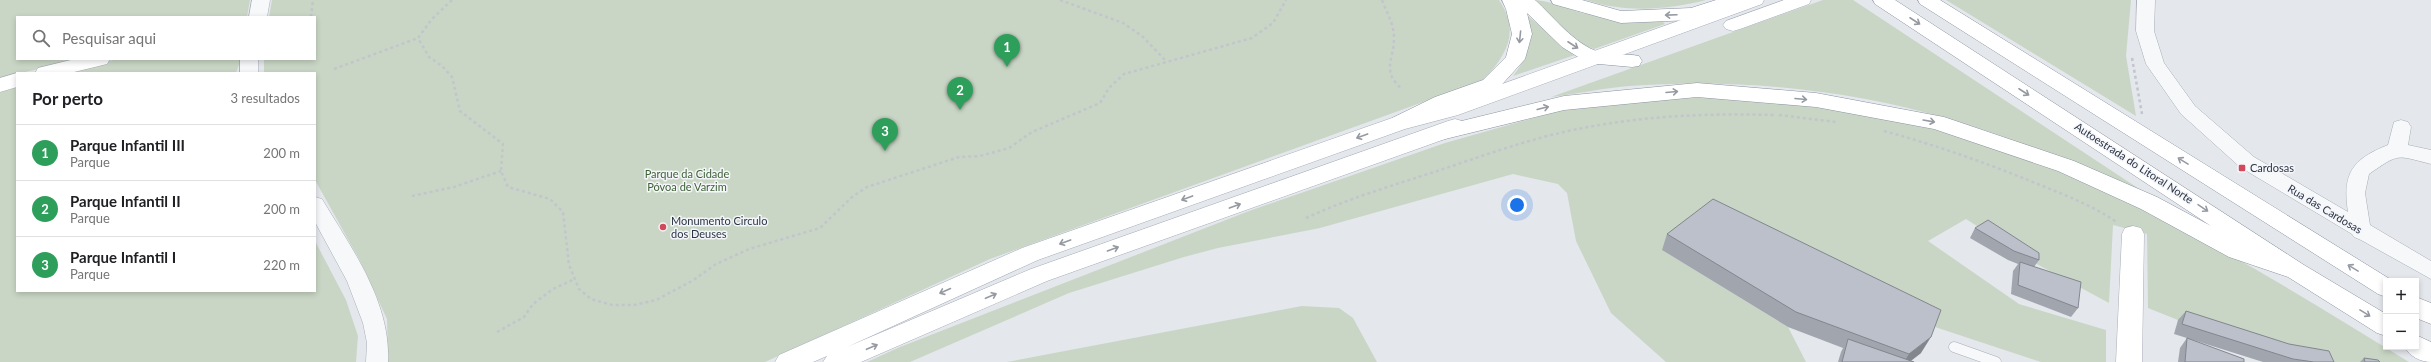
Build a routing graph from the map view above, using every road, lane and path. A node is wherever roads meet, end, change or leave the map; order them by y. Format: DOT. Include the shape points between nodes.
graph roads {
  1 [pos="261,0"];
  2 [pos="313,0"];
  3 [pos="452,0"];
  4 [pos="1060,0"];
  5 [pos="1286,0"];
  6 [pos="1382,0"];
  7 [pos="1511,0"];
  8 [pos="1524,0"];
  9 [pos="1560,0"];
  10 [pos="1736,0"];
  11 [pos="1755,0"];
  12 [pos="1802,0"];
  13 [pos="1882,0"];
  14 [pos="1927,0"];
  15 [pos="2146,0"];
  16 [pos="258,16"];
  17 [pos="311,16"];
  18 [pos="418,38"];
  19 [pos="1594,58"];
  20 [pos="96,60"];
  21 [pos="249,60"];
  22 [pos="1166,61"];
  23 [pos="1632,61"];
  24 [pos="334,69"];
  25 [pos="49,72"];
  26 [pos="248,72"];
  27 [pos="16,80"];
  28 [pos="0,84"];
  29 [pos="1402,89"];
  30 [pos="1837,122"];
  31 [pos="1399,123"];
  32 [pos="2401,127"];
  33 [pos="1878,130"];
  34 [pos="1437,134"];
  35 [pos="2397,149"];
  36 [pos="2431,157"];
  37 [pos="501,171"];
  38 [pos="412,196"];
  39 [pos="316,206"];
  40 [pos="1306,218"];
  41 [pos="2362,232"];
  42 [pos="2133,234"];
  43 [pos="2296,271"];
  44 [pos="2431,272"];
  45 [pos="575,279"];
  46 [pos="2383,286"];
  47 [pos="2419,308"];
  48 [pos="2431,315"];
  49 [pos="2383,324"];
  50 [pos="497,332"];
  51 [pos="2419,346"];
  52 [pos="1954,347"];
  53 [pos="2431,354"];
  54 [pos="377,362"];
  55 [pos="788,362"];
  56 [pos="836,362"];
  57 [pos="1996,362"];
  58 [pos="2129,362"];
  1 -- 16 [label="street"];
  2 -- 17 [label="path"];
  3 -- 18 [label="path" via="432,19"];
  4 -- 22 [label="path" via="1123,23 1142,36"];
  5 -- 22 [label="path" via="1281,15 1252,38"];
  6 -- 29 [label="path" via="1392,23 1394,39 1389,71 1395,83"];
  7 -- 31 [label="main road, one-way" via="1522,34 1516,59 1490,85 1442,102"];
  8 -- 19 [label="main road, one-way" via="1569,43"];
  10 -- 9 [label="main road, one-way" via="1692,14 1621,17"];
  11 -- 19 [label="main road"];
  12 -- 23 [label="main road"];
  13 -- 43 [label="main road, Autoestrada do Litoral Norte, one-way"];
  46 -- 14 [label="main road, one-way"];
  15 -- 41 [label="street, Rua das Cardosas" via="2145,31 2155,64 2188,110 2247,162"];
  18 -- 24 [label="path"];
  18 -- 37 [label="path" via="429,57 452,77 460,111 502,144"];
  19 -- 23 [label="main road"];
  19 -- 31 [label="main road" via="1451,110"];
  20 -- 25 [label="main road"];
  21 -- 26 [label="street"];
  22 -- 45 [label="path" via="1124,74 1109,88 1100,104 1032,132 1009,148 980,156 959,157 867,187 852,197 820,228 748,249 716,264 692,281 656,300 634,305 612,305 591,299 579,289"];
  23 -- 34 [label="main road" via="1478,114"];
  27 -- 28 [label="main road"];
  30 -- 40 [label="path" via="1776,115 1708,113 1670,115 1608,124 1511,146 1349,200"];
  31 -- 55 [label="main road, one-way" via="1030,254"];
  32 -- 35 [label="street"];
  33 -- 42 [label="path" via="1942,147 2008,171 2107,215"];
  34 -- 43 [label="main road, one-way" via="1564,103 1697,90 1816,100 1937,122 2066,166 2149,203 2237,250"];
  56 -- 34 [label="main road, one-way" via="1039,276"];
  35 -- 36 [label="street"];
  35 -- 41 [label="street" via="2384,154 2360,171 2356,193"];
  37 -- 38 [label="path" via="454,187"];
  37 -- 45 [label="path" via="508,186 550,199 563,212 569,265"];
  39 -- 54 [label="street" via="365,293 380,349"];
  41 -- 44 [label="street, Rua das Cardosas"];
  42 -- 58 [label="main road"];
  43 -- 49 [label="main road, Autoestrada do Litoral Norte, one-way"];
  45 -- 50 [label="path" via="553,289 533,304 524,317"];
  47 -- 48 [label="main road"];
  51 -- 53 [label="main road"];
  52 -- 57 [label="lane"];
}
